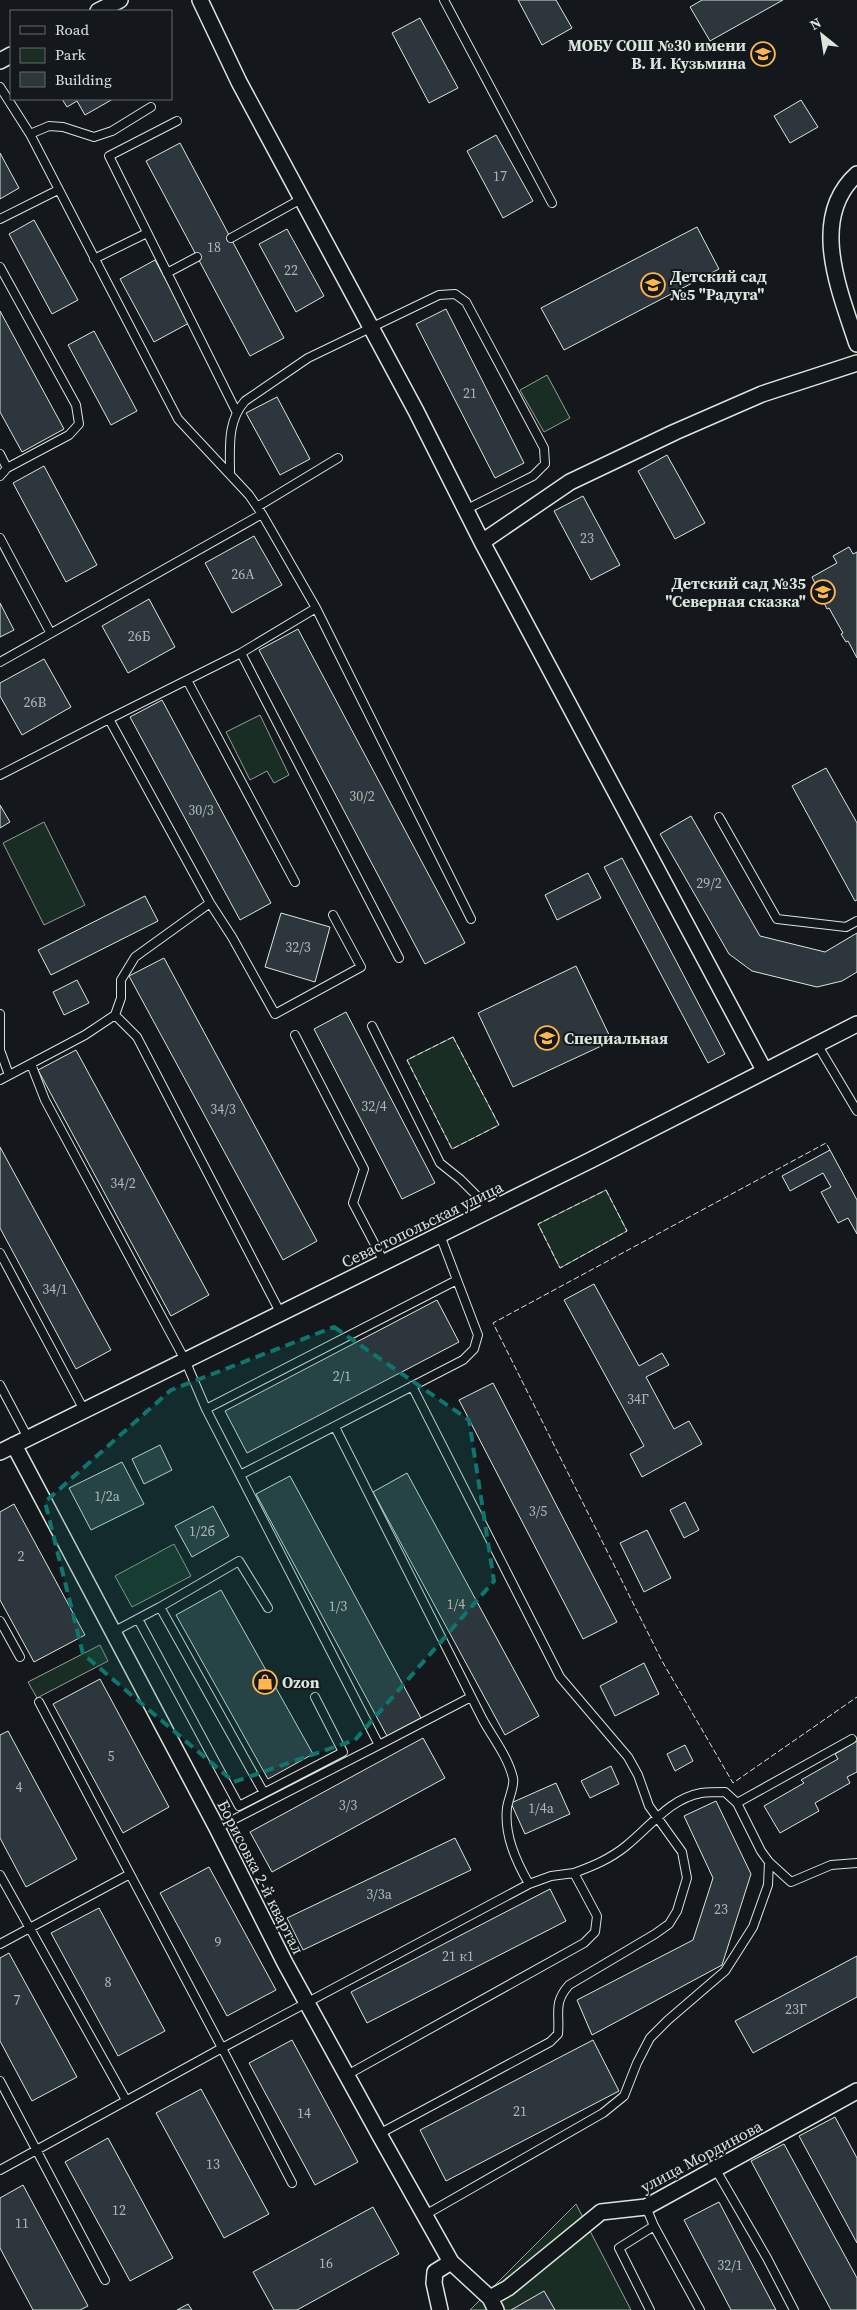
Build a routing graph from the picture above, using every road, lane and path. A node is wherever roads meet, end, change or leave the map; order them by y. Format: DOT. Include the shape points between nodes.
graph roads {
  1 [pos="120,0"];
  2 [pos="200,0"];
  3 [pos="444,0"];
  4 [pos="100,10"];
  5 [pos="0,87"];
  6 [pos="151,107"];
  7 [pos="177,121"];
  8 [pos="30,134"];
  9 [pos="857,174"];
  10 [pos="58,190"];
  11 [pos="303,198"];
  12 [pos="552,203"];
  13 [pos="0,220"];
  14 [pos="147,233"];
  15 [pos="230,238"];
  16 [pos="197,257"];
  17 [pos="94,259"];
  18 [pos="0,268"];
  19 [pos="167,273"];
  20 [pos="854,326"];
  21 [pos="371,327"];
  22 [pos="857,344"];
  23 [pos="857,364"];
  24 [pos="236,411"];
  25 [pos="0,454"];
  26 [pos="338,458"];
  27 [pos="7,468"];
  28 [pos="230,472"];
  29 [pos="0,476"];
  30 [pos="257,507"];
  31 [pos="465,510"];
  32 [pos="262,514"];
  33 [pos="0,538"];
  34 [pos="482,542"];
  35 [pos="316,608"];
  36 [pos="50,632"];
  37 [pos="241,652"];
  38 [pos="0,662"];
  39 [pos="187,680"];
  40 [pos="109,718"];
  41 [pos="0,775"];
  42 [pos="719,817"];
  43 [pos="295,882"];
  44 [pos="210,903"];
  45 [pos="333,915"];
  46 [pos="471,919"];
  47 [pos="857,921"];
  48 [pos="399,958"];
  49 [pos="0,1014"];
  50 [pos="115,1015"];
  51 [pos="857,1024"];
  52 [pos="372,1026"];
  53 [pos="295,1035"];
  54 [pos="817,1044"];
  55 [pos="31,1064"];
  56 [pos="764,1070"];
  57 [pos="9,1075"];
  58 [pos="0,1080"];
  59 [pos="857,1111"];
  60 [pos="490,1209"];
  61 [pos="440,1235"];
  62 [pos="0,1252"];
  63 [pos="384,1262"];
  64 [pos="457,1280"];
  65 [pos="280,1314"];
  66 [pos="185,1360"];
  67 [pos="0,1385"];
  68 [pos="412,1386"];
  69 [pos="206,1409"];
  70 [pos="84,1410"];
  71 [pos="335,1426"];
  72 [pos="21,1441"];
  73 [pos="0,1452"];
  74 [pos="240,1476"];
  75 [pos="160,1607"];
  76 [pos="268,1608"];
  77 [pos="138,1619"];
  78 [pos="0,1621"];
  79 [pos="113,1632"];
  80 [pos="20,1658"];
  81 [pos="315,1697"];
  82 [pos="471,1697"];
  83 [pos="39,1702"];
  84 [pos="852,1739"];
  85 [pos="380,1744"];
  86 [pos="264,1793"];
  87 [pos="737,1803"];
  88 [pos="658,1816"];
  89 [pos="217,1828"];
  90 [pos="769,1862"];
  91 [pos="857,1863"];
  92 [pos="574,1873"];
  93 [pos="130,1874"];
  94 [pos="0,1875"];
  95 [pos="529,1884"];
  96 [pos="28,1929"];
  97 [pos="0,1944"];
  98 [pos="306,2002"];
  99 [pos="222,2048"];
  100 [pos="347,2076"];
  101 [pos="0,2081"];
  102 [pos="857,2091"];
  103 [pos="126,2100"];
  104 [pos="379,2134"];
  105 [pos="37,2150"];
  106 [pos="0,2170"];
  107 [pos="716,2170"];
  108 [pos="292,2183"];
  109 [pos="646,2207"];
  110 [pos="425,2215"];
  111 [pos="654,2226"];
  112 [pos="451,2262"];
  113 [pos="105,2280"];
  114 [pos="493,2304"];
  115 [pos="440,2310"];
  116 [pos="650,2310"];
  117 [pos="700,2310"];
  118 [pos="794,2310"];
  1 -- 4 [label="street"];
  2 -- 11 [label="street"];
  3 -- 12 [label="lane"];
  5 -- 8 [label="lane"];
  6 -- 8 [label="lane" via="112,132 94,137 49,126"];
  7 -- 14 [label="lane" via="109,156"];
  8 -- 10 [label="lane"];
  9 -- 20 [label="street" via="838,198 830,241 839,288"];
  10 -- 13 [label="lane"];
  10 -- 17 [label="lane"];
  11 -- 15 [label="lane"];
  11 -- 21 [label="street"];
  14 -- 17 [label="lane"];
  14 -- 19 [label="lane"];
  16 -- 19 [label="lane"];
  17 -- 28 [label="lane" via="178,419"];
  18 -- 27 [label="lane" via="76,405 79,424 69,435"];
  19 -- 24 [label="lane"];
  20 -- 22 [label="street"];
  21 -- 24 [label="lane" via="308,358 245,401"];
  21 -- 31 [label="street"];
  21 -- 31 [label="lane" via="439,295 455,294 466,302 544,448 545,464 533,476"];
  23 -- 34 [label="street" via="762,394 675,432 570,482"];
  24 -- 28 [label="lane" via="230,440"];
  25 -- 27 [label="lane"];
  26 -- 30 [label="lane"];
  27 -- 29 [label="lane"];
  28 -- 30 [label="lane"];
  30 -- 32 [label="lane"];
  31 -- 34 [label="street"];
  32 -- 35 [label="lane"];
  32 -- 36 [label="lane"];
  33 -- 36 [label="lane"];
  34 -- 56 [label="street"];
  35 -- 37 [label="lane"];
  35 -- 46 [label="lane"];
  36 -- 38 [label="lane"];
  37 -- 39 [label="lane"];
  37 -- 48 [label="lane"];
  39 -- 40 [label="lane"];
  39 -- 43 [label="lane"];
  40 -- 41 [label="lane"];
  40 -- 44 [label="lane"];
  42 -- 47 [label="lane" via="777,919 846,928"];
  44 -- 45 [label="lane" via="275,1014 361,966"];
  44 -- 50 [label="lane" via="135,957 121,980 121,998"];
  49 -- 57 [label="lane" via="0,1050"];
  50 -- 55 [label="lane" via="86,1035"];
  50 -- 65 [label="lane" via="137,1037"];
  51 -- 54 [label="street, Севастопольская улица"];
  52 -- 60 [label="lane" via="440,1163"];
  53 -- 63 [label="lane" via="364,1169 353,1202"];
  54 -- 56 [label="street, Севастопольская улица"];
  54 -- 59 [label="lane"];
  55 -- 57 [label="lane"];
  55 -- 66 [label="lane" via="45,1100"];
  56 -- 60 [label="street, Севастопольская улица"];
  57 -- 58 [label="lane"];
  60 -- 61 [label="street, Севастопольская улица"];
  61 -- 63 [label="street, Севастопольская улица"];
  61 -- 64 [label="lane"];
  62 -- 70 [label="lane"];
  63 -- 65 [label="street, Севастопольская улица"];
  64 -- 68 [label="lane" via="478,1335 474,1349 463,1360"];
  64 -- 69 [label="lane"];
  65 -- 66 [label="street, Севастопольская улица"];
  66 -- 69 [label="lane"];
  66 -- 70 [label="street, Севастопольская улица"];
  67 -- 72 [label="lane"];
  68 -- 71 [label="lane"];
  68 -- 88 [label="lane" via="560,1677 628,1758 649,1806"];
  69 -- 74 [label="lane"];
  70 -- 72 [label="street, Севастопольская улица"];
  71 -- 74 [label="lane"];
  71 -- 82 [label="lane"];
  72 -- 73 [label="street, Севастопольская улица"];
  72 -- 79 [label="street, Борисовка 2-й квартал"];
  74 -- 85 [label="lane"];
  75 -- 76 [label="lane" via="239,1561"];
  75 -- 77 [label="lane"];
  75 -- 86 [label="lane"];
  77 -- 79 [label="lane"];
  77 -- 86 [label="lane" via="239,1806"];
  78 -- 80 [label="lane"];
  79 -- 89 [label="street, Борисовка 2-й квартал"];
  81 -- 86 [label="lane" via="343,1752"];
  82 -- 85 [label="lane"];
  82 -- 95 [label="lane" via="502,1751 514,1780 507,1808 507,1829 516,1860"];
  83 -- 93 [label="lane"];
  84 -- 87 [label="lane"];
  85 -- 89 [label="lane"];
  87 -- 88 [label="lane" via="725,1792 700,1793"];
  87 -- 90 [label="lane"];
  88 -- 92 [label="lane" via="625,1847 602,1862"];
  88 -- 104 [label="lane" via="682,1852 687,1878 677,1911 669,1924 569,1985 557,2004 558,2034 550,2042"];
  89 -- 98 [label="street, Борисовка 2-й квартал"];
  90 -- 91 [label="lane" via="791,1882 831,1865"];
  90 -- 110 [label="lane" via="768,1885 753,1927 725,1971 650,2038 624,2096 603,2112"];
  92 -- 95 [label="lane"];
  92 -- 100 [label="lane" via="597,1916 595,1932 584,1943"];
  93 -- 96 [label="lane"];
  93 -- 99 [label="lane"];
  94 -- 96 [label="lane"];
  95 -- 98 [label="lane"];
  96 -- 97 [label="lane"];
  96 -- 103 [label="lane"];
  98 -- 99 [label="lane"];
  98 -- 100 [label="street, Борисовка 2-й квартал"];
  99 -- 103 [label="lane"];
  99 -- 108 [label="lane"];
  100 -- 104 [label="street, Борисовка 2-й квартал"];
  101 -- 105 [label="lane"];
  102 -- 107 [label="street, улица Мординова"];
  103 -- 105 [label="lane"];
  104 -- 110 [label="street, Борисовка 2-й квартал"];
  105 -- 106 [label="lane"];
  105 -- 113 [label="lane"];
  107 -- 109 [label="street, улица Мординова"];
  107 -- 118 [label="lane"];
  109 -- 111 [label="lane"];
  109 -- 114 [label="street, улица Мординова" via="601,2212"];
  110 -- 112 [label="street, Борисовка 2-й квартал"];
  111 -- 116 [label="lane" via="619,2248"];
  111 -- 117 [label="lane"];
  112 -- 114 [label="street, Борисовка 2-й квартал"];
  112 -- 115 [label="street" via="435,2272"];
}
